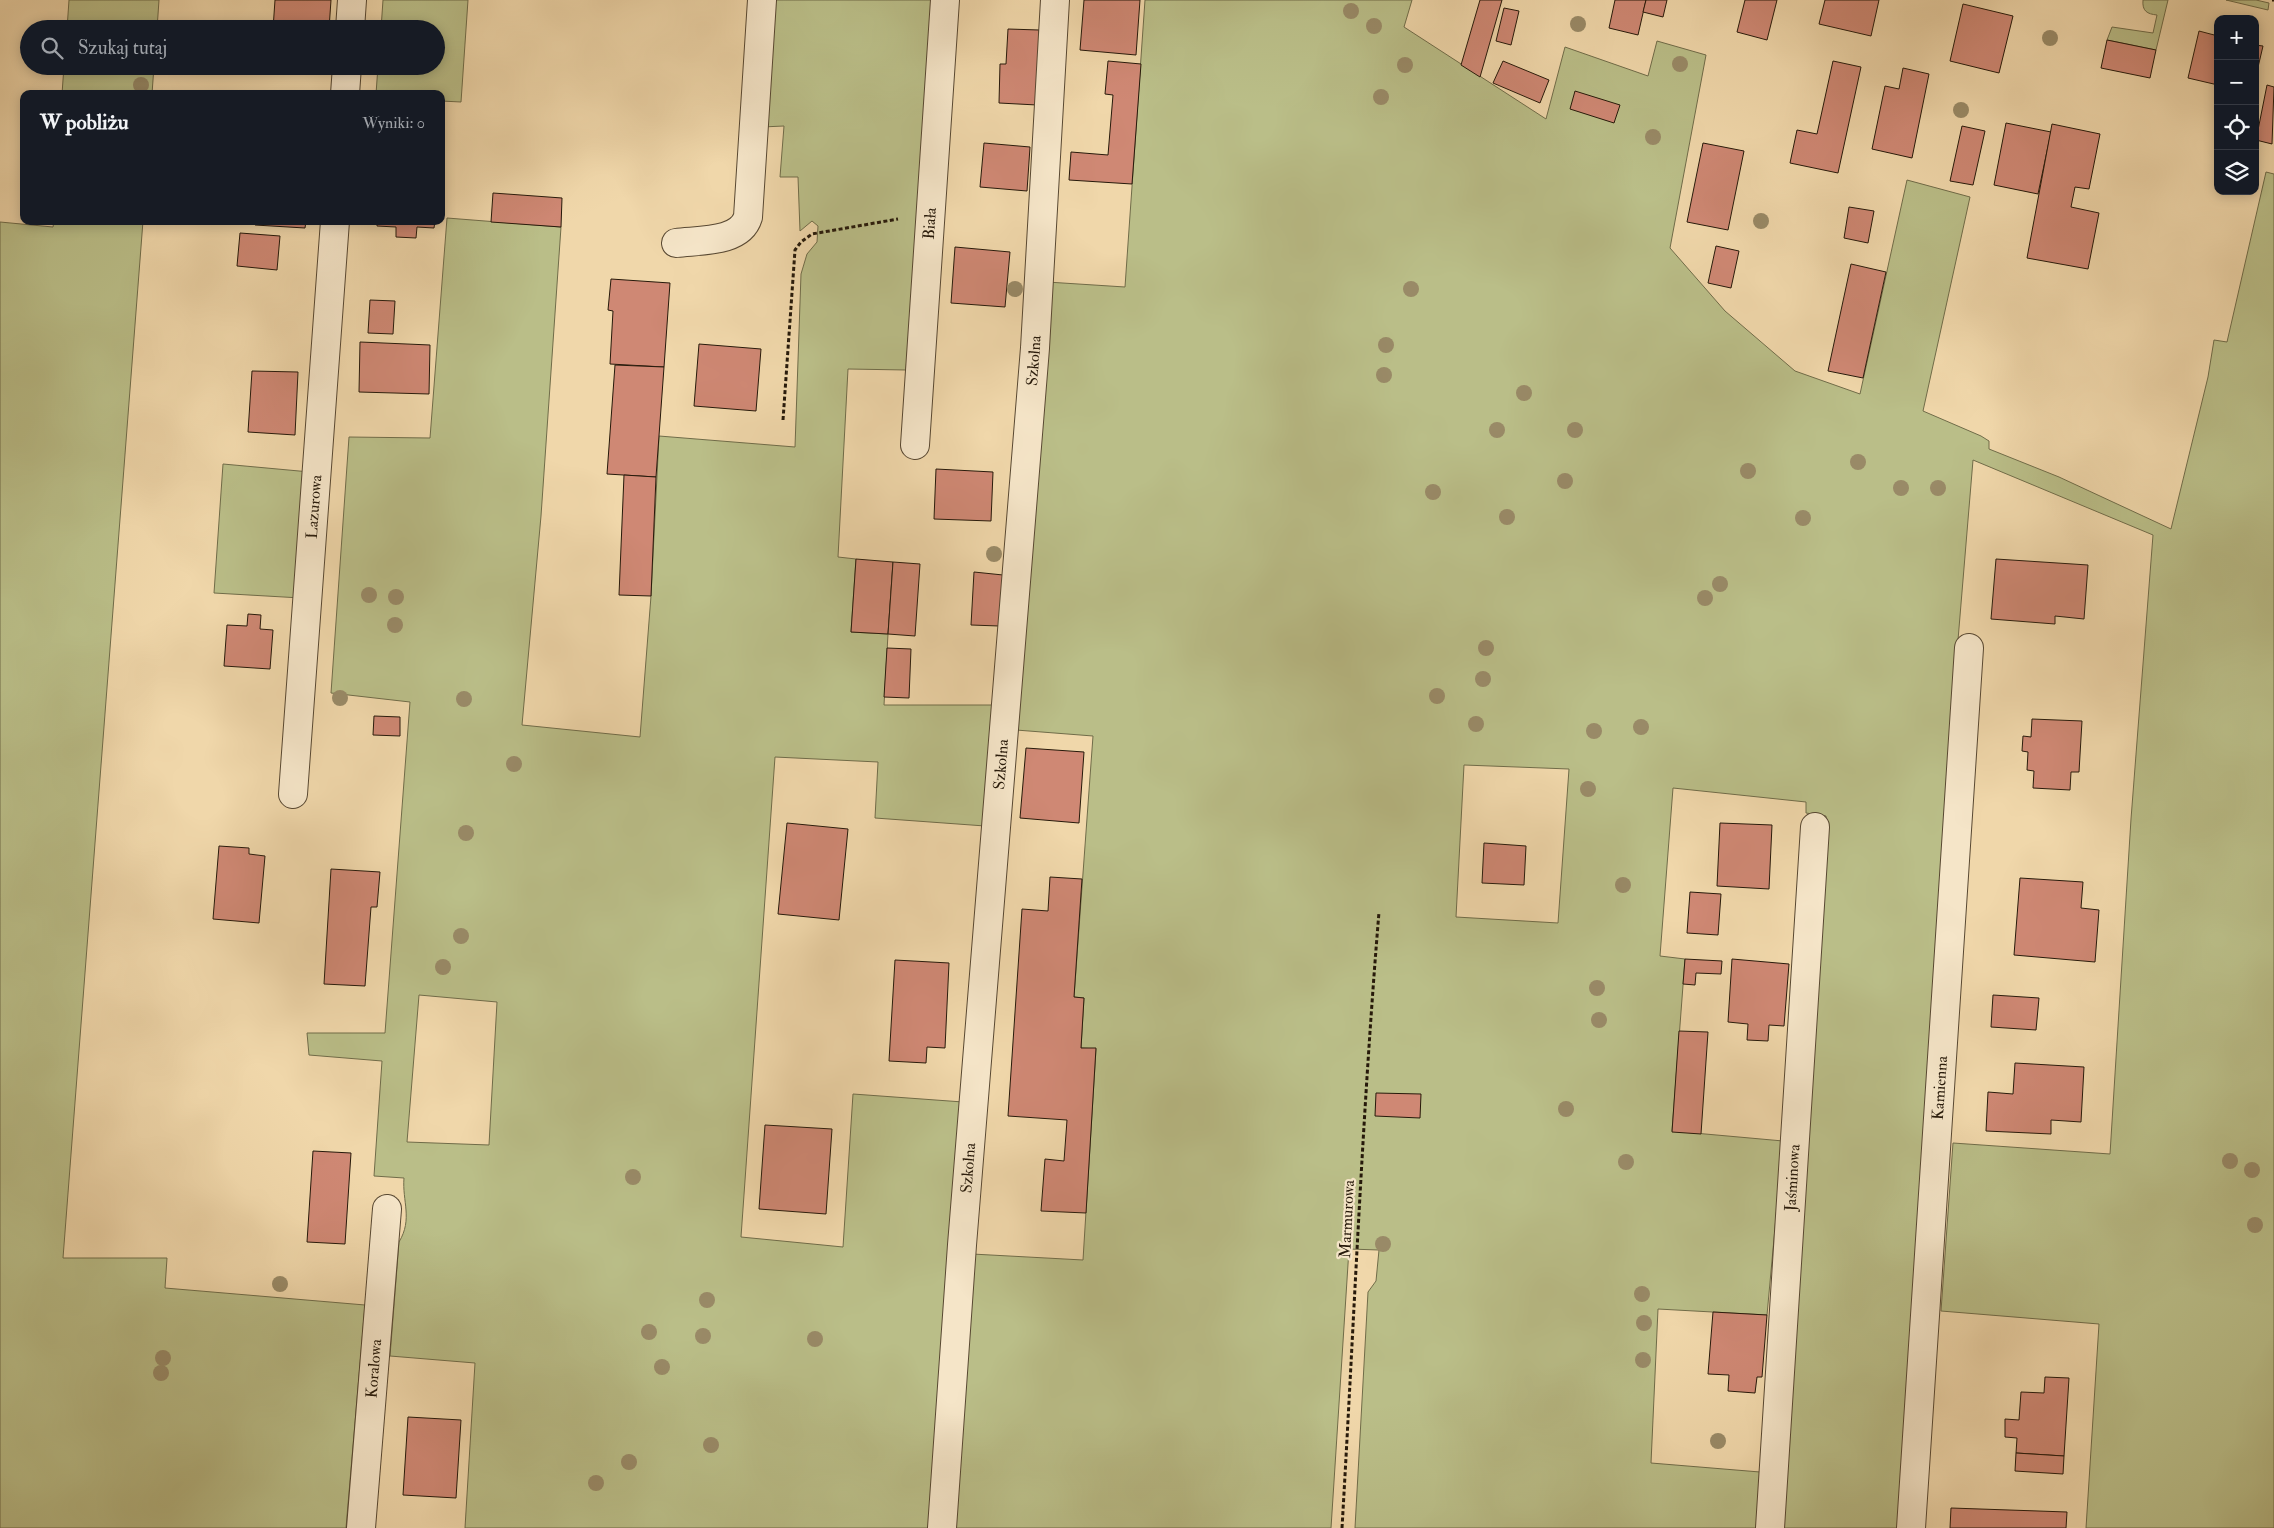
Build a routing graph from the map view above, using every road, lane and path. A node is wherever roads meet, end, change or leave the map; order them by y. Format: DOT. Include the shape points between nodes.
graph roads {
  1 [pos="352,0"];
  2 [pos="762,0"];
  3 [pos="945,0"];
  4 [pos="1055,0"];
  5 [pos="351,20"];
  6 [pos="346,75"];
  7 [pos="345,90"];
  8 [pos="930,213"];
  9 [pos="335,225"];
  10 [pos="676,244"];
  11 [pos="783,420"];
  12 [pos="915,445"];
  13 [pos="1969,648"];
  14 [pos="293,794"];
  15 [pos="1815,827"];
  16 [pos="1379,912"];
  17 [pos="387,1210"];
  18 [pos="361,1528"];
  19 [pos="942,1528"];
  20 [pos="1342,1528"];
  21 [pos="1770,1528"];
  22 [pos="1912,1528"];
  1 -- 5 [label="street"];
  2 -- 10 [label="street" via="746,225 736,234"];
  3 -- 8 [label="street, Biała"];
  4 -- 19 [label="street, Szkolna" via="1035,348"];
  6 -- 7 [label="street"];
  8 -- 11 [label="path" via="812,234 795,250"];
  8 -- 12 [label="street, Biała"];
  9 -- 14 [label="street, Lazurowa"];
  13 -- 22 [label="street, Kamienna"];
  15 -- 21 [label="street, Jaśminowa"];
  16 -- 20 [label="path, Marmurowa" via="1368,1041"];
  17 -- 18 [label="street, Koralowa"];
}
